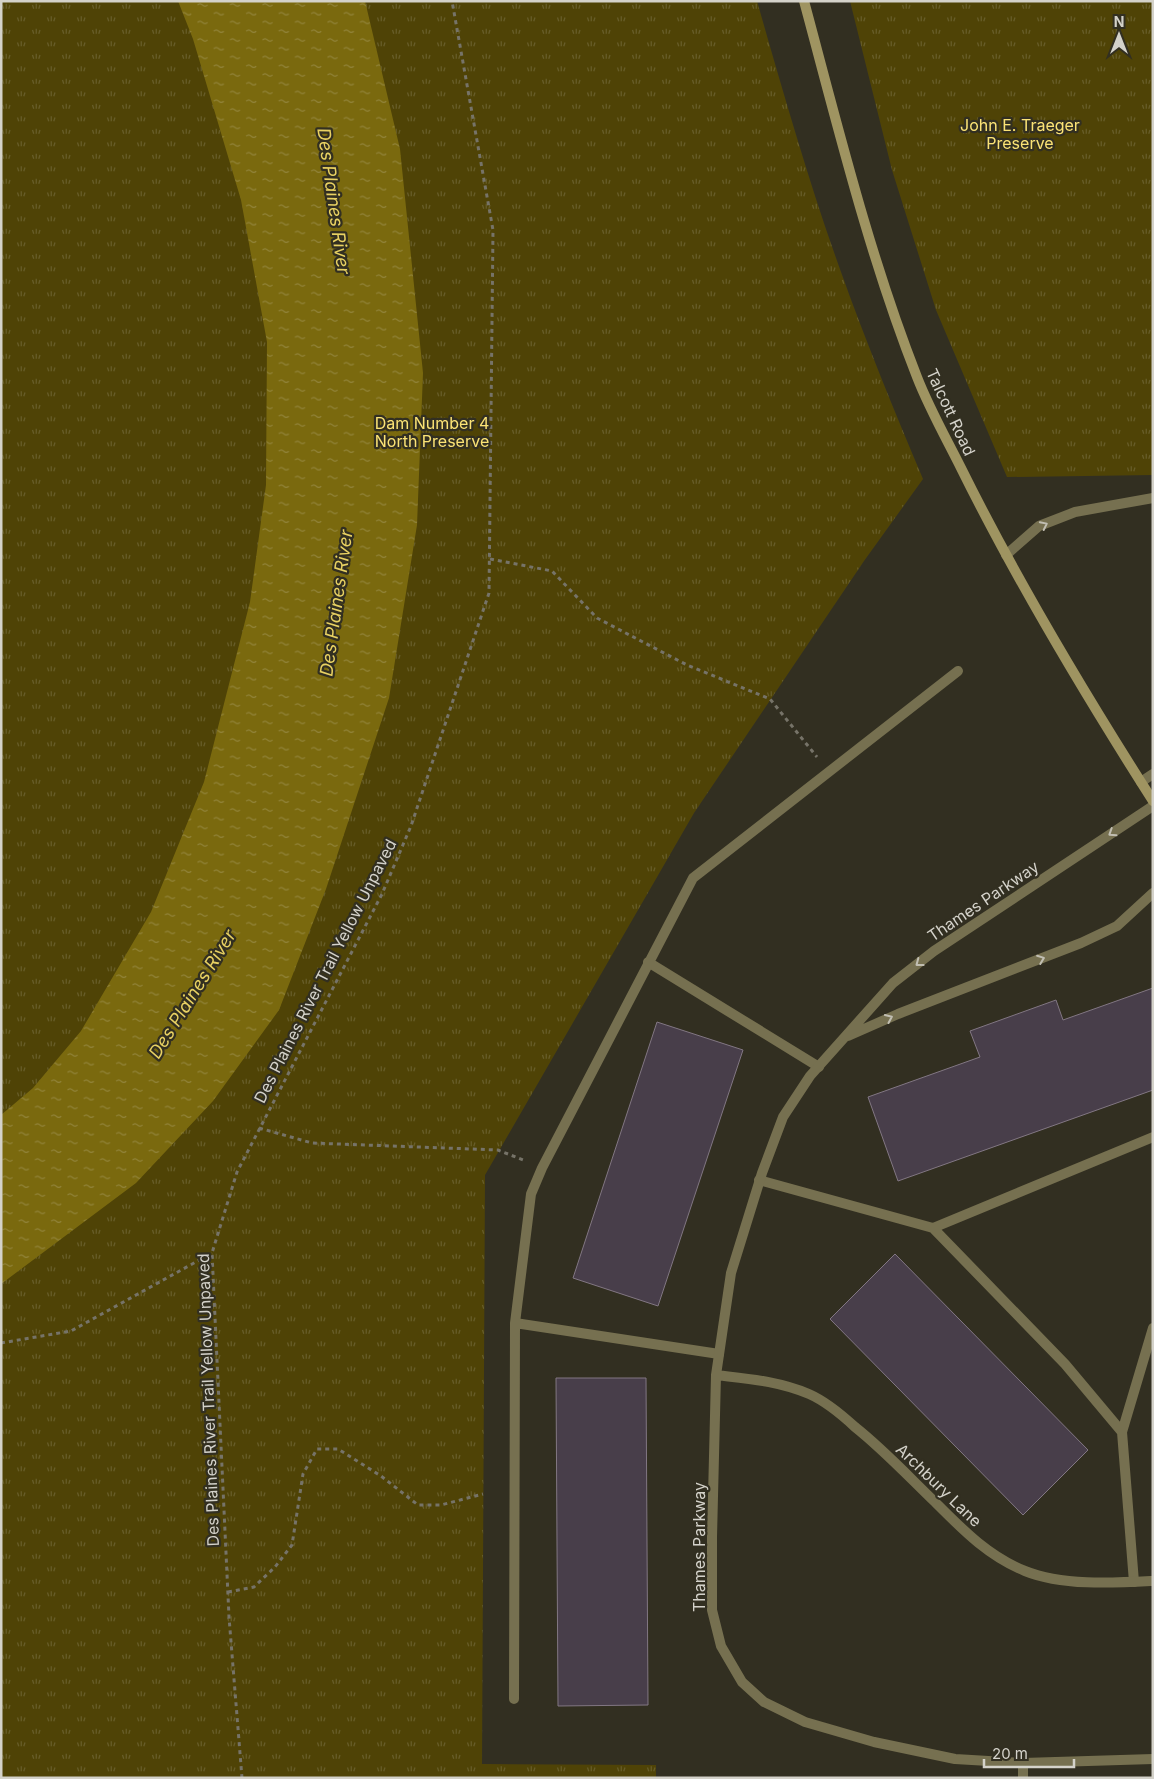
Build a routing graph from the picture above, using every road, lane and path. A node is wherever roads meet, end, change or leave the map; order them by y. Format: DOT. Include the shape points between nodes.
graph roads {
  1 [pos="452,1"];
  2 [pos="804,1"];
  3 [pos="1153,498"];
  4 [pos="1006,555"];
  5 [pos="490,559"];
  6 [pos="958,671"];
  7 [pos="829,771"];
  8 [pos="1153,774"];
  9 [pos="1141,782"];
  10 [pos="1153,801"];
  11 [pos="1153,806"];
  12 [pos="1153,893"];
  13 [pos="648,962"];
  14 [pos="845,1038"];
  15 [pos="819,1067"];
  16 [pos="259,1128"];
  17 [pos="1153,1137"];
  18 [pos="542,1168"];
  19 [pos="759,1180"];
  20 [pos="933,1228"];
  21 [pos="212,1253"];
  22 [pos="515,1323"];
  23 [pos="1153,1328"];
  24 [pos="1,1343"];
  25 [pos="719,1354"];
  26 [pos="716,1375"];
  27 [pos="1122,1432"];
  28 [pos="483,1494"];
  29 [pos="1153,1581"];
  30 [pos="1134,1582"];
  31 [pos="228,1592"];
  32 [pos="514,1699"];
  33 [pos="1153,1759"];
  34 [pos="1023,1763"];
  35 [pos="242,1778"];
  36 [pos="1023,1778"];
  1 -- 5 [label="path, Des Plaines River Trail Yellow Unpaved" via="493,230"];
  2 -- 4 [label="main road, Talcott Road" via="865,230 917,379"];
  4 -- 3 [label="street, one-way" via="1039,526 1075,512"];
  4 -- 9 [label="main road, Talcott Road" via="1065,660"];
  5 -- 7 [label="path" via="552,571 597,618 687,665 770,699"];
  5 -- 16 [label="path, Des Plaines River Trail Yellow Unpaved" via="489,593 411,826 382,894"];
  6 -- 7 [label="street"];
  7 -- 13 [label="street" via="693,878"];
  8 -- 9 [label="street"];
  9 -- 10 [label="main road, Talcott Road"];
  11 -- 14 [label="street, Thames Parkway, one-way" via="927,956 892,983"];
  14 -- 12 [label="street, Thames Parkway, one-way" via="1081,943 1117,926"];
  13 -- 15 [label="street"];
  13 -- 18 [label="street"];
  14 -- 15 [label="street, Thames Parkway"];
  15 -- 19 [label="street, Thames Parkway" via="783,1117"];
  16 -- 18 [label="path" via="312,1143 498,1150"];
  16 -- 21 [label="path, Des Plaines River Trail Yellow Unpaved" via="236,1172"];
  17 -- 20 [label="street"];
  18 -- 22 [label="street" via="531,1194"];
  19 -- 20 [label="street"];
  19 -- 25 [label="street, Thames Parkway" via="731,1273"];
  20 -- 27 [label="street" via="1065,1364"];
  21 -- 24 [label="path" via="71,1331"];
  21 -- 31 [label="path, Des Plaines River Trail Yellow Unpaved"];
  22 -- 25 [label="street"];
  22 -- 32 [label="street"];
  23 -- 27 [label="street"];
  25 -- 26 [label="street, Thames Parkway"];
  26 -- 30 [label="street, Archbury Lane" via="770,1381 810,1394 844,1416 877,1445 967,1534 993,1555 1026,1572 1106,1584"];
  26 -- 34 [label="street, Thames Parkway" via="712,1610 721,1646 742,1682 764,1702 805,1722 865,1740 955,1759"];
  27 -- 30 [label="street"];
  28 -- 31 [label="path" via="441,1505 418,1505 381,1476 338,1449 316,1449 303,1474 292,1545 254,1587"];
  29 -- 30 [label="street, Archbury Lane"];
  31 -- 35 [label="path, Des Plaines River Trail Yellow Unpaved"];
  33 -- 34 [label="street, Thames Parkway"];
  34 -- 36 [label="street"];
}
